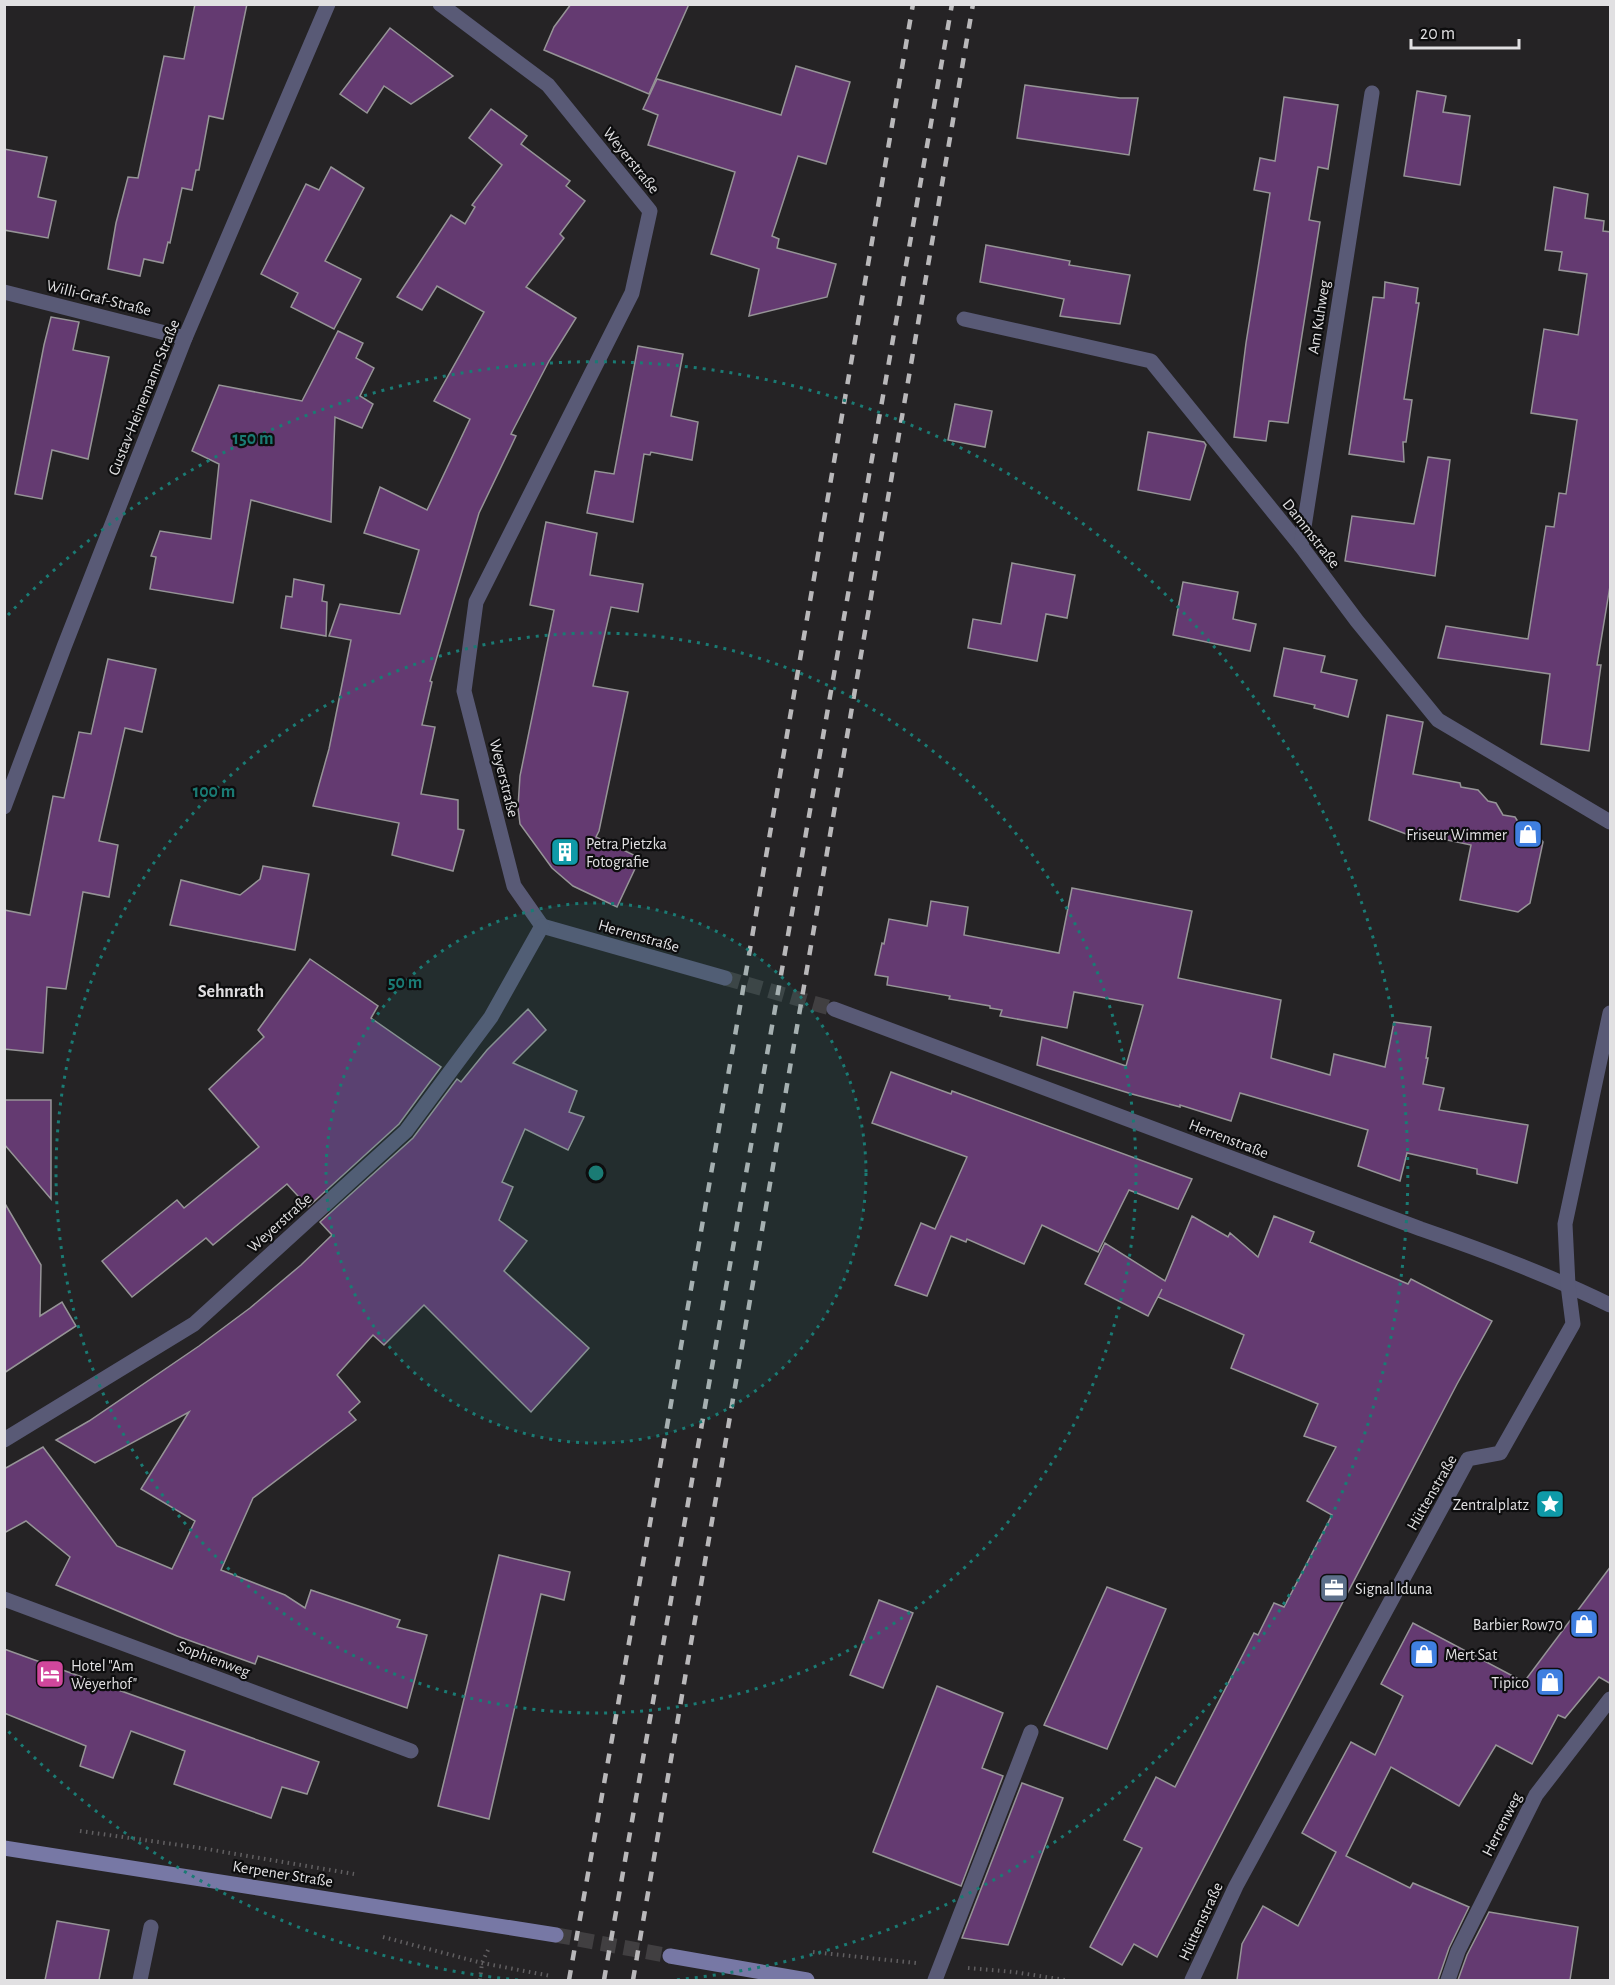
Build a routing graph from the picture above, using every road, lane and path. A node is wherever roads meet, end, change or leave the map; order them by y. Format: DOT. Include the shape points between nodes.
graph roads {
  1 [pos="328,4"];
  2 [pos="440,4"];
  3 [pos="1372,93"];
  4 [pos="4,292"];
  5 [pos="964,319"];
  6 [pos="185,338"];
  7 [pos="1301,546"];
  8 [pos="4,807"];
  9 [pos="1611,822"];
  10 [pos="542,926"];
  11 [pos="726,978"];
  12 [pos="834,1009"];
  13 [pos="1611,1013"];
  14 [pos="1568,1285"];
  15 [pos="1611,1305"];
  16 [pos="4,1440"];
  17 [pos="4,1599"];
  18 [pos="1611,1699"];
  19 [pos="1031,1732"];
  20 [pos="411,1751"];
  21 [pos="4,1848"];
  22 [pos="151,1927"];
  23 [pos="556,1935"];
  24 [pos="807,1952"];
  25 [pos="670,1956"];
  26 [pos="940,1965"];
  27 [pos="551,1976"];
  28 [pos="140,1980"];
  29 [pos="480,1980"];
  30 [pos="807,1980"];
  31 [pos="935,1980"];
  32 [pos="1065,1980"];
  33 [pos="1192,1980"];
  34 [pos="1448,1980"];
  1 -- 6 [label="street, Gustav-Heinemann-Straße"];
  2 -- 10 [label="street, Weyerstraße" via="548,85 650,211 632,293 476,602 464,691 514,886"];
  3 -- 7 [label="street, Am Kuhweg"];
  4 -- 6 [label="street, Willi-Graf-Straße"];
  5 -- 7 [label="street, Dammstraße" via="1151,361"];
  6 -- 8 [label="street, Gustav-Heinemann-Straße"];
  7 -- 9 [label="street, Dammstraße" via="1438,720"];
  10 -- 11 [label="street, Herrenstraße"];
  10 -- 16 [label="street, Weyerstraße" via="491,1017 406,1131 194,1324"];
  12 -- 14 [label="street, Herrenstraße"];
  13 -- 14 [label="street, Hüttenstraße" via="1565,1224"];
  14 -- 15 [label="street, Herrenstraße"];
  14 -- 33 [label="street, Hüttenstraße" via="1574,1324 1500,1453 1468,1460 1236,1886"];
  17 -- 20 [label="street, Sophienweg"];
  18 -- 34 [label="street, Herrenweg" via="1536,1795 1458,1951"];
  19 -- 26 [label="street"];
  21 -- 23 [label="street, Kerpener Straße"];
  22 -- 28 [label="street"];
  24 -- 26 [label="path"];
  25 -- 30 [label="street"];
  26 -- 31 [label="street"];
  26 -- 32 [label="path"];
  27 -- 29 [label="path" via="482,1963"];
}
